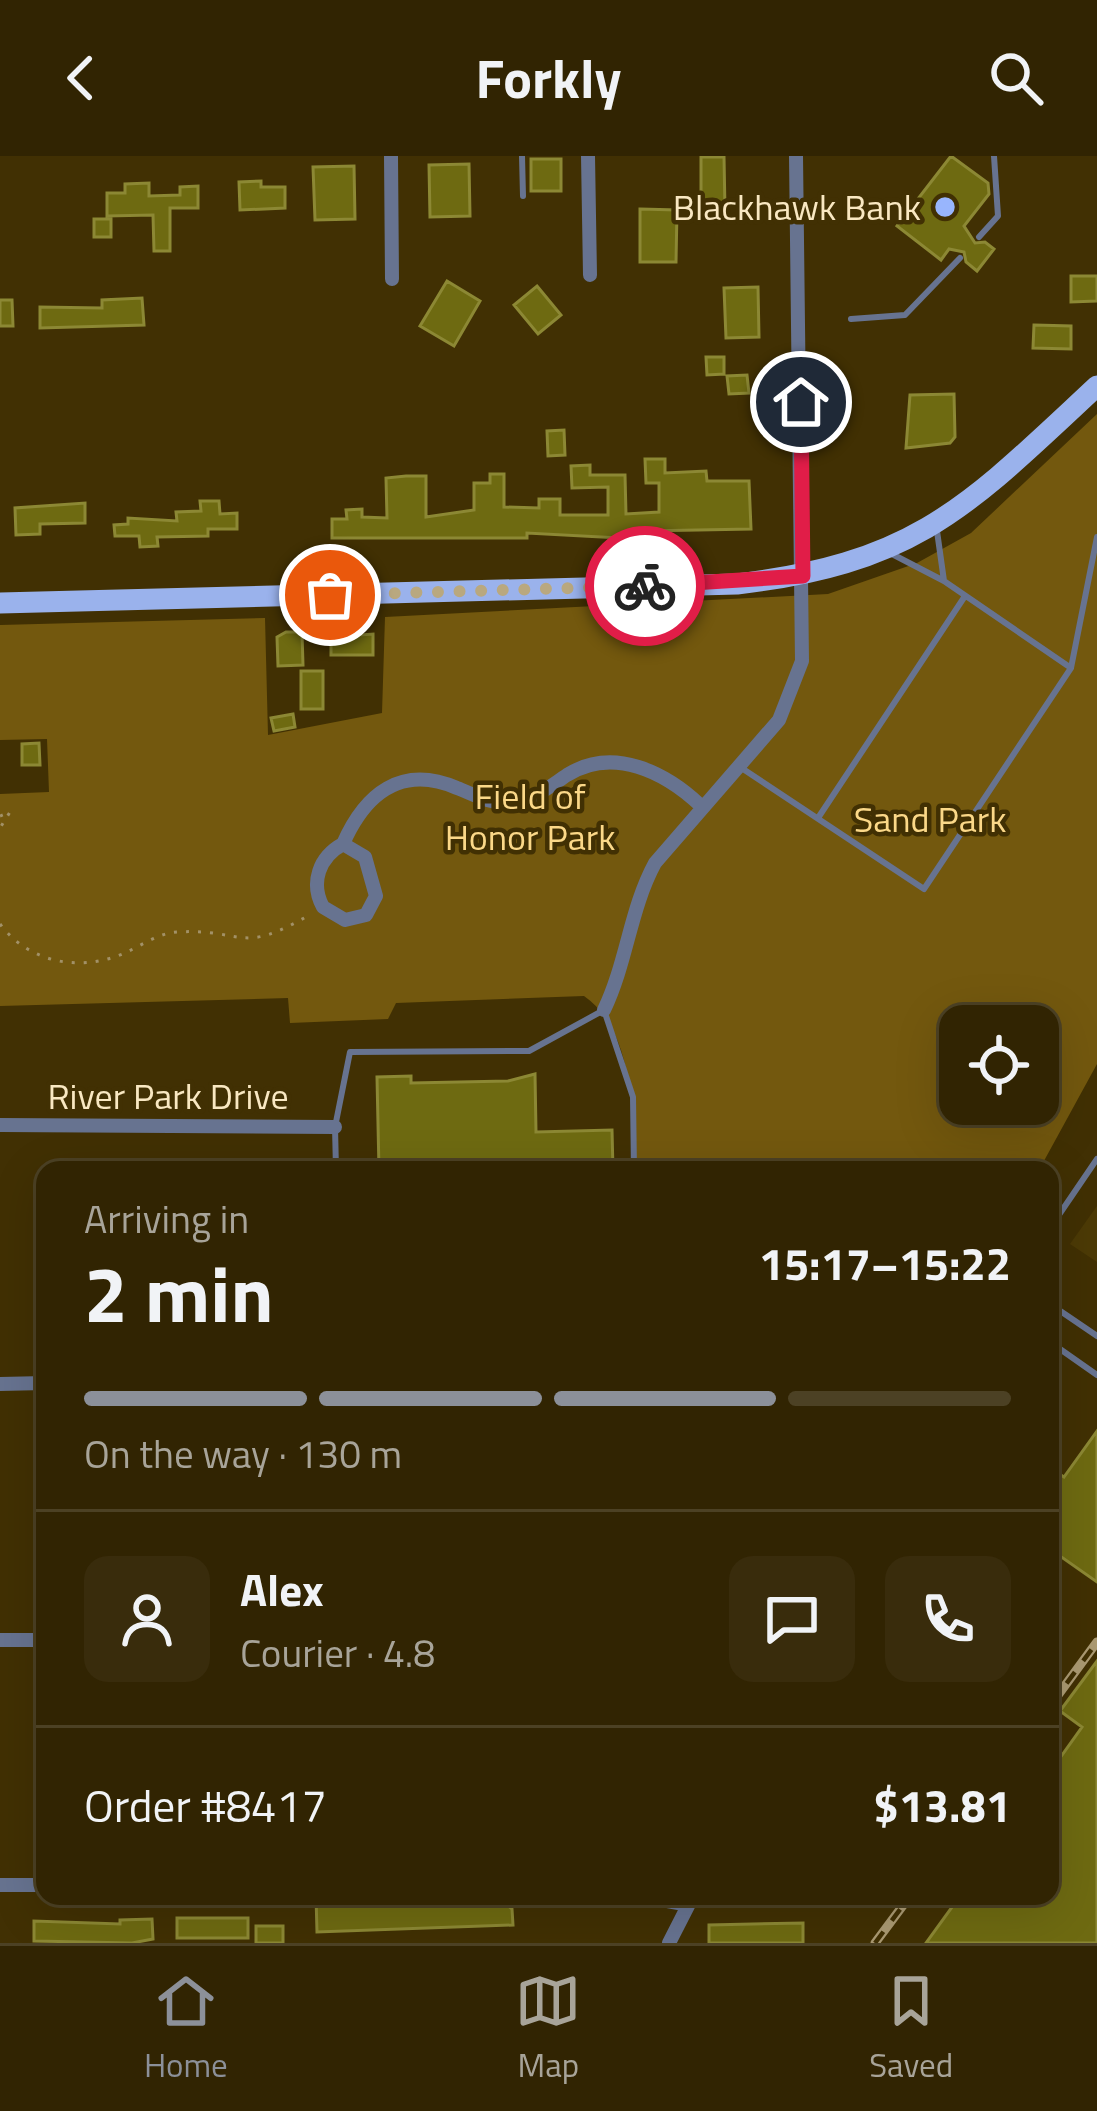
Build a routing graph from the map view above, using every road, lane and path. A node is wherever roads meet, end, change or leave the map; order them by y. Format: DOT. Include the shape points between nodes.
graph roads {
  1 [pos="391,156"];
  2 [pos="522,156"];
  3 [pos="588,156"];
  4 [pos="796,156"];
  5 [pos="994,156"];
  6 [pos="523,196"];
  7 [pos="979,237"];
  8 [pos="960,258"];
  9 [pos="590,275"];
  10 [pos="392,279"];
  11 [pos="851,319"];
  12 [pos="1097,386"];
  13 [pos="937,525"];
  14 [pos="1097,537"];
  15 [pos="887,551"];
  16 [pos="803,576"];
  17 [pos="944,580"];
  18 [pos="965,596"];
  19 [pos="0,603"];
  20 [pos="1071,668"];
  21 [pos="736,764"];
  22 [pos="700,805"];
  23 [pos="0,816"];
  24 [pos="817,820"];
  25 [pos="0,828"];
  26 [pos="343,844"];
  27 [pos="322,907"];
  28 [pos="0,924"];
  29 [pos="0,938"];
  30 [pos="13,940"];
  31 [pos="604,1010"];
  32 [pos="0,1125"];
  33 [pos="334,1127"];
  34 [pos="1097,1159"];
  35 [pos="336,1161"];
  36 [pos="634,1161"];
  37 [pos="1059,1215"];
  38 [pos="1059,1310"];
  39 [pos="1097,1336"];
  40 [pos="1059,1348"];
  41 [pos="1097,1375"];
  42 [pos="36,1383"];
  43 [pos="0,1384"];
  44 [pos="0,1640"];
  45 [pos="36,1640"];
  46 [pos="0,1885"];
  47 [pos="36,1885"];
  48 [pos="689,1905"];
  49 [pos="669,1943"];
  1 -- 10 [label="street"];
  2 -- 6 [label="lane"];
  3 -- 9 [label="street"];
  4 -- 16 [label="street"];
  5 -- 7 [label="lane" via="998,216"];
  8 -- 11 [label="lane" via="905,316"];
  12 -- 13 [label="main road"];
  13 -- 15 [label="main road"];
  13 -- 17 [label="lane"];
  14 -- 20 [label="lane"];
  15 -- 16 [label="main road"];
  15 -- 17 [label="lane"];
  16 -- 19 [label="main road"];
  16 -- 21 [label="street" via="802,661 778,720"];
  17 -- 18 [label="lane"];
  18 -- 20 [label="lane"];
  18 -- 24 [label="lane"];
  20 -- 24 [label="lane" via="924,890"];
  21 -- 22 [label="street"];
  21 -- 24 [label="lane"];
  22 -- 26 [label="street" via="662,776 618,762 585,765 510,802 416,779 380,789"];
  22 -- 31 [label="street" via="641,890"];
  23 -- 25 [label="path" via="10,812"];
  26 -- 27 [label="street" via="320,868"];
  26 -- 27 [label="street" via="372,869 374,906 345,920"];
  27 -- 30 [label="path" via="271,938 177,932 84,964 40,956"];
  28 -- 30 [label="path"];
  29 -- 30 [label="path"];
  31 -- 33 [label="lane" via="529,1051 350,1052"];
  31 -- 36 [label="lane" via="633,1097"];
  32 -- 33 [label="street, River Park Drive"];
  33 -- 35 [label="lane"];
  34 -- 37 [label="lane"];
  38 -- 39 [label="lane"];
  40 -- 41 [label="lane"];
  42 -- 43 [label="street"];
  44 -- 45 [label="street"];
  46 -- 47 [label="street"];
  48 -- 49 [label="street"];
}
